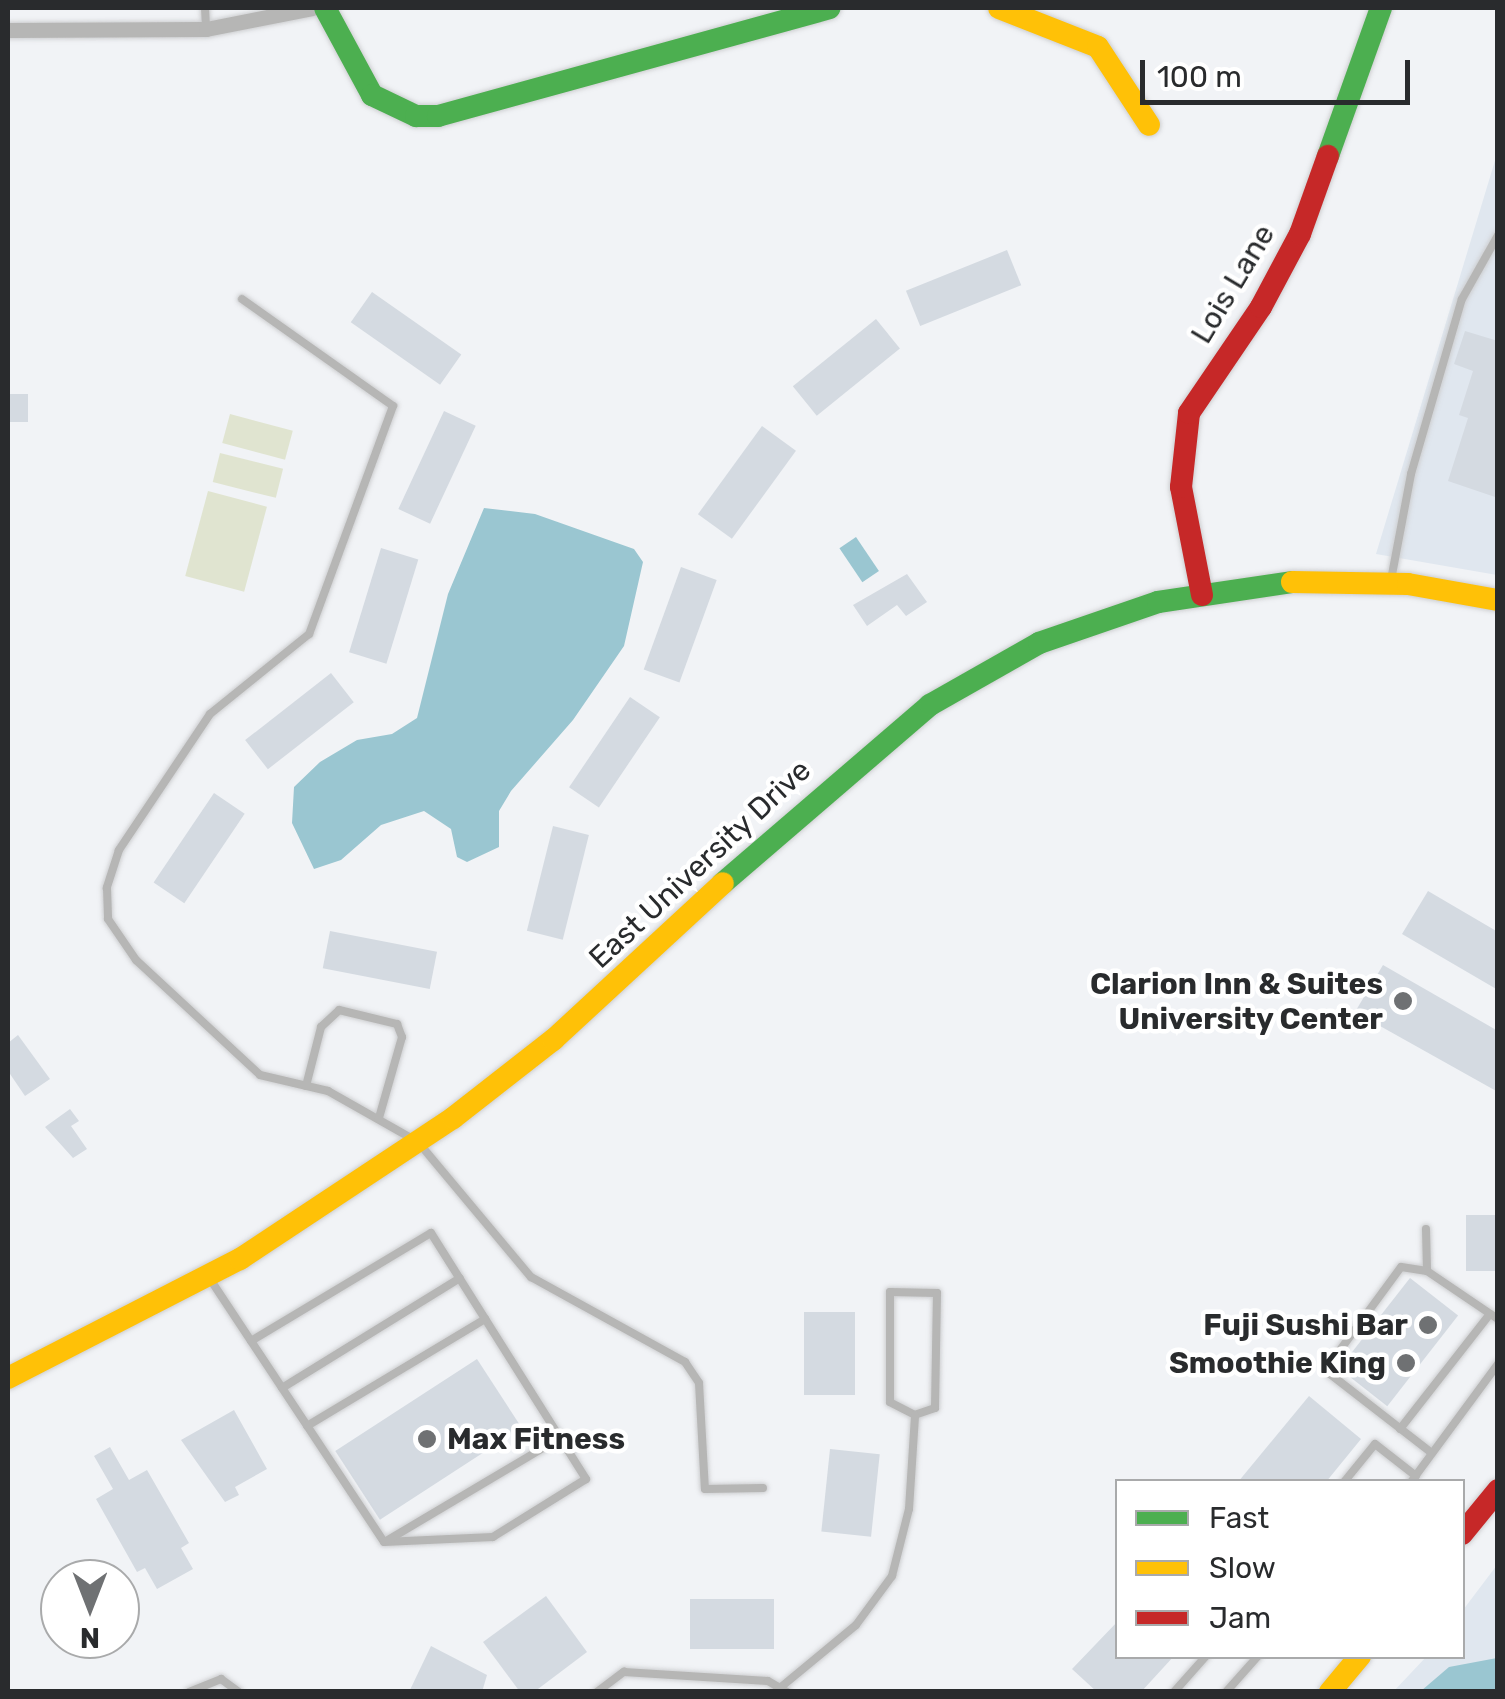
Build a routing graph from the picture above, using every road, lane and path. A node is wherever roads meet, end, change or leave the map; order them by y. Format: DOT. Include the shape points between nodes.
graph roads {
  1 [pos="205,8"];
  2 [pos="312,8"];
  3 [pos="325,8"];
  4 [pos="829,8"];
  5 [pos="999,8"];
  6 [pos="1381,8"];
  7 [pos="206,29"];
  8 [pos="8,30"];
  9 [pos="1149,124"];
  10 [pos="1498,235"];
  11 [pos="242,299"];
  12 [pos="1390,584"];
  13 [pos="1202,595"];
  14 [pos="1498,600"];
  15 [pos="306,1086"];
  16 [pos="379,1118"];
  17 [pos="418,1142"];
  18 [pos="1426,1229"];
  19 [pos="1427,1271"];
  20 [pos="208,1276"];
  21 [pos="460,1278"];
  22 [pos="1494,1317"];
  23 [pos="485,1318"];
  24 [pos="251,1341"];
  25 [pos="1498,1364"];
  26 [pos="8,1378"];
  27 [pos="282,1388"];
  28 [pos="915,1415"];
  29 [pos="308,1426"];
  30 [pos="1400,1429"];
  31 [pos="560,1438"];
  32 [pos="1432,1453"];
  33 [pos="1347,1479"];
  34 [pos="1413,1479"];
  35 [pos="762,1488"];
  36 [pos="1498,1490"];
  37 [pos="1465,1530"];
  38 [pos="384,1542"];
  39 [pos="1203,1659"];
  40 [pos="1255,1659"];
  41 [pos="1358,1659"];
  42 [pos="782,1690"];
  43 [pos="189,1692"];
  44 [pos="239,1692"];
  45 [pos="597,1692"];
  46 [pos="1174,1692"];
  47 [pos="1226,1692"];
  48 [pos="1330,1692"];
  1 -- 7 [label="lane"];
  2 -- 7 [label="street"];
  3 -- 4 [label="main road" via="372,95 416,116 438,116"];
  5 -- 9 [label="main road" via="1098,47"];
  6 -- 13 [label="main road, Lois Lane" via="1300,234 1261,307 1189,413 1180,487"];
  7 -- 8 [label="street"];
  10 -- 12 [label="lane" via="1462,298 1411,474"];
  11 -- 15 [label="lane" via="393,406 309,634 210,714 118,850 107,888 108,919 136,960 260,1074"];
  12 -- 13 [label="main road, East University Drive" via="1282,582"];
  12 -- 14 [label="main road, East University Drive"];
  13 -- 17 [label="main road, East University Drive" via="1158,602 1039,644 930,705 832,783 553,1040"];
  15 -- 16 [label="lane"];
  15 -- 16 [label="lane" via="321,1027 339,1010 397,1024 402,1038"];
  16 -- 17 [label="lane"];
  17 -- 20 [label="main road, East University Drive"];
  17 -- 35 [label="lane" via="531,1277 685,1362 700,1383 706,1489"];
  18 -- 19 [label="lane"];
  19 -- 22 [label="lane"];
  19 -- 30 [label="lane" via="1400,1267 1329,1365 1330,1374"];
  20 -- 24 [label="lane"];
  20 -- 26 [label="main road, East University Drive"];
  21 -- 23 [label="lane"];
  21 -- 24 [label="lane" via="432,1233"];
  21 -- 27 [label="lane"];
  22 -- 30 [label="lane"];
  23 -- 29 [label="lane"];
  23 -- 31 [label="lane"];
  24 -- 27 [label="lane"];
  25 -- 32 [label="lane"];
  27 -- 29 [label="lane"];
  28 -- 28 [label="lane" via="935,1408 937,1294 890,1292 890,1402"];
  28 -- 42 [label="lane" via="909,1509 892,1576 856,1625"];
  29 -- 38 [label="lane"];
  30 -- 32 [label="lane"];
  31 -- 38 [label="lane"];
  31 -- 38 [label="lane" via="586,1479 493,1536"];
  32 -- 34 [label="lane"];
  33 -- 34 [label="lane" via="1376,1444"];
  36 -- 37 [label="main road"];
  39 -- 46 [label="lane"];
  40 -- 47 [label="lane"];
  41 -- 48 [label="main road"];
  42 -- 45 [label="lane" via="624,1672"];
  43 -- 44 [label="lane" via="221,1679"];
}
